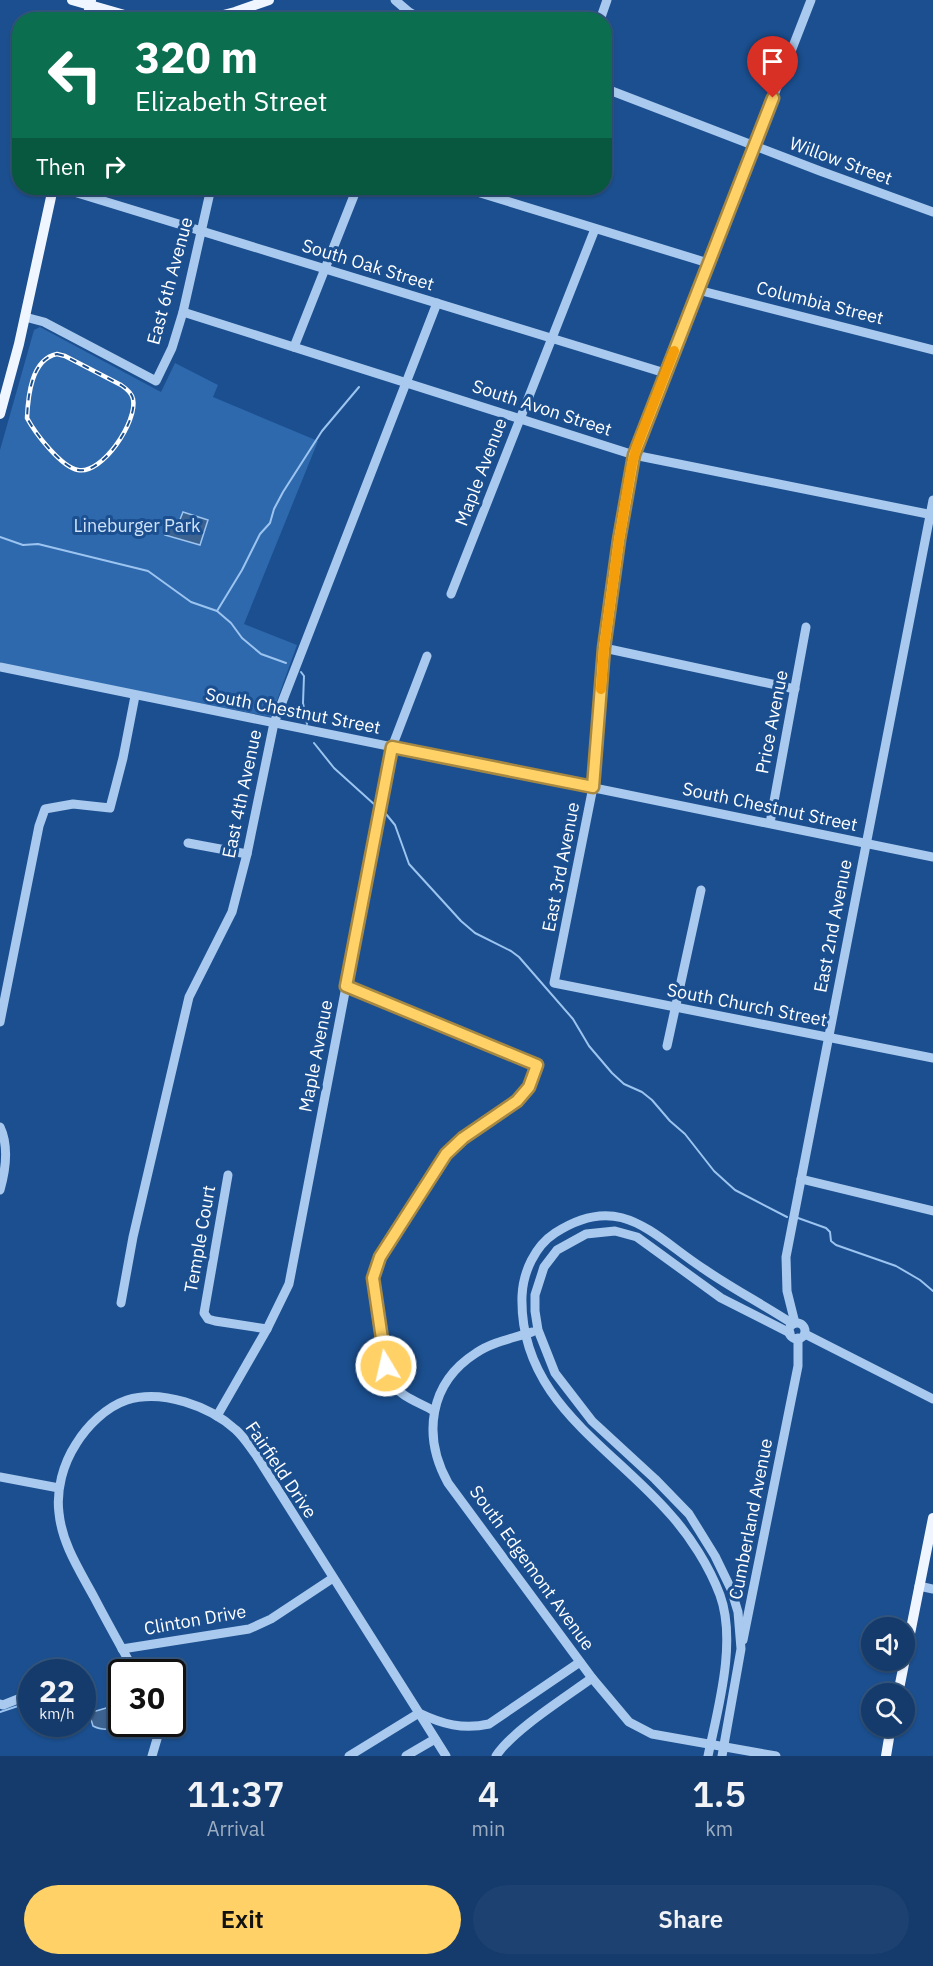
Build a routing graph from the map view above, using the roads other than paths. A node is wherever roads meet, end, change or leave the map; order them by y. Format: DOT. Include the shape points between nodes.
graph roads {
  1 [pos="72,0"];
  2 [pos="269,0"];
  3 [pos="395,0"];
  4 [pos="811,0"];
  5 [pos="90,3"];
  6 [pos="118,12"];
  7 [pos="244,12"];
  8 [pos="409,12"];
  9 [pos="612,91"];
  10 [pos="754,146"];
  11 [pos="52,195"];
  12 [pos="84,195"];
  13 [pos="209,195"];
  14 [pos="354,195"];
  15 [pos="486,195"];
  16 [pos="933,212"];
  17 [pos="595,229"];
  18 [pos="201,230"];
  19 [pos="708,263"];
  20 [pos="325,269"];
  21 [pos="698,290"];
  22 [pos="437,303"];
  23 [pos="183,312"];
  24 [pos="26,317"];
  25 [pos="551,339"];
  26 [pos="294,347"];
  27 [pos="933,350"];
  28 [pos="665,374"];
  29 [pos="407,382"];
  30 [pos="0,414"];
  31 [pos="520,418"];
  32 [pos="634,455"];
  33 [pos="933,500"];
  34 [pos="932,515"];
  35 [pos="451,594"];
  36 [pos="806,627"];
  37 [pos="604,648"];
  38 [pos="427,656"];
  39 [pos="0,667"];
  40 [pos="795,689"];
  41 [pos="135,696"];
  42 [pos="274,723"];
  43 [pos="392,747"];
  44 [pos="593,787"];
  45 [pos="770,823"];
  46 [pos="188,843"];
  47 [pos="866,843"];
  48 [pos="247,854"];
  49 [pos="933,857"];
  50 [pos="701,890"];
  51 [pos="554,983"];
  52 [pos="346,986"];
  53 [pos="675,1008"];
  54 [pos="0,1022"];
  55 [pos="828,1038"];
  56 [pos="667,1046"];
  57 [pos="933,1058"];
  58 [pos="0,1126"];
  59 [pos="228,1175"];
  60 [pos="801,1179"];
  61 [pos="0,1190"];
  62 [pos="933,1211"];
  63 [pos="121,1303"];
  64 [pos="267,1329"];
  65 [pos="538,1330"];
  66 [pos="796,1330"];
  67 [pos="526,1334"];
  68 [pos="933,1399"];
  69 [pos="434,1411"];
  70 [pos="217,1416"];
  71 [pos="0,1477"];
  72 [pos="59,1488"];
  73 [pos="933,1518"];
  74 [pos="333,1578"];
  75 [pos="920,1586"];
  76 [pos="933,1589"];
  77 [pos="122,1649"];
  78 [pos="741,1649"];
  79 [pos="128,1659"];
  80 [pos="580,1662"];
  81 [pos="592,1678"];
  82 [pos="900,1683"];
  83 [pos="18,1699"];
  84 [pos="720,1701"];
  85 [pos="0,1704"];
  86 [pos="419,1713"];
  87 [pos="157,1737"];
  88 [pos="889,1737"];
  89 [pos="435,1739"];
  90 [pos="711,1743"];
  91 [pos="724,1746"];
  92 [pos="152,1756"];
  93 [pos="349,1756"];
  94 [pos="406,1756"];
  95 [pos="446,1756"];
  96 [pos="496,1756"];
  97 [pos="708,1756"];
  98 [pos="722,1756"];
  99 [pos="776,1756"];
  100 [pos="886,1756"];
  1 -- 5 [label="main road"];
  2 -- 7 [label="main road"];
  3 -- 8 [label="street"];
  4 -- 10 [label="street, East 3rd Avenue"];
  5 -- 6 [label="main road"];
  9 -- 10 [label="street, Willow Street"];
  10 -- 16 [label="street, Willow Street"];
  10 -- 19 [label="street, East 3rd Avenue"];
  11 -- 24 [label="main road"];
  12 -- 18 [label="street, South Oak Street"];
  13 -- 18 [label="street, East 6th Avenue"];
  14 -- 20 [label="street"];
  15 -- 17 [label="street"];
  17 -- 19 [label="street"];
  17 -- 25 [label="street, Maple Avenue"];
  18 -- 20 [label="street, South Oak Street"];
  18 -- 23 [label="street, East 6th Avenue"];
  19 -- 21 [label="street, East 3rd Avenue"];
  20 -- 22 [label="street, South Oak Street"];
  20 -- 26 [label="street"];
  21 -- 27 [label="street, Columbia Street"];
  21 -- 28 [label="street, East 3rd Avenue"];
  22 -- 25 [label="street, South Oak Street"];
  22 -- 29 [label="street, East 4th Avenue"];
  23 -- 24 [label="street, East 6th Avenue" via="156,381 44,322"];
  23 -- 26 [label="street, South Avon Street"];
  24 -- 30 [label="main road"];
  25 -- 28 [label="street, South Oak Street"];
  25 -- 31 [label="street, Maple Avenue"];
  26 -- 29 [label="street, South Avon Street"];
  28 -- 32 [label="street, East 3rd Avenue"];
  29 -- 31 [label="street, South Avon Street"];
  29 -- 42 [label="street, East 4th Avenue"];
  31 -- 32 [label="street, South Avon Street"];
  31 -- 35 [label="street, Maple Avenue"];
  32 -- 34 [label="street, South Avon Street"];
  32 -- 37 [label="street, East 3rd Avenue"];
  33 -- 34 [label="street, East 2nd Avenue"];
  34 -- 47 [label="street, East 2nd Avenue"];
  36 -- 40 [label="street, Price Avenue"];
  37 -- 40 [label="street"];
  37 -- 44 [label="street, East 3rd Avenue"];
  38 -- 43 [label="street, Maple Avenue"];
  39 -- 41 [label="street, South Chestnut Street"];
  40 -- 45 [label="street, Price Avenue"];
  41 -- 42 [label="street, South Chestnut Street"];
  41 -- 54 [label="street" via="110,808 73,804 45,809"];
  42 -- 43 [label="street, South Chestnut Street"];
  42 -- 48 [label="street, East 4th Avenue"];
  43 -- 44 [label="street, South Chestnut Street"];
  43 -- 52 [label="street, Maple Avenue"];
  44 -- 45 [label="street, South Chestnut Street"];
  44 -- 51 [label="street, East 3rd Avenue"];
  45 -- 47 [label="street, South Chestnut Street"];
  46 -- 48 [label="street"];
  47 -- 49 [label="street, South Chestnut Street"];
  47 -- 55 [label="street, East 2nd Avenue"];
  48 -- 63 [label="street, East 4th Avenue" via="229,921 189,997"];
  50 -- 53 [label="street"];
  51 -- 53 [label="street, South Church Street"];
  52 -- 64 [label="street, Maple Avenue" via="289,1284"];
  52 -- 69 [label="street" via="537,1065 529,1087 517,1101 446,1154 375,1268 374,1292 390,1379 400,1393"];
  53 -- 55 [label="street, South Church Street"];
  53 -- 56 [label="street"];
  55 -- 57 [label="street, South Church Street"];
  55 -- 60 [label="street, East 2nd Avenue"];
  58 -- 61 [label="street" via="6,1151"];
  59 -- 64 [label="street, Temple Court" via="204,1313 215,1321"];
  60 -- 62 [label="street"];
  60 -- 66 [label="street, East 2nd Avenue" via="786,1257 787,1291"];
  64 -- 70 [label="street, Maple Avenue"];
  65 -- 66 [label="street" via="535,1295 544,1268 566,1243 605,1230 637,1237 721,1298"];
  65 -- 67 [label="street, South Edgemont Avenue"];
  65 -- 78 [label="street" via="555,1373 584,1412 673,1496 703,1534 733,1595"];
  66 -- 67 [label="street" via="645,1226 623,1218 601,1217 562,1229 536,1253 522,1290"];
  66 -- 68 [label="street"];
  66 -- 78 [label="street, Cumberland Avenue" via="798,1366"];
  67 -- 69 [label="street, South Edgemont Avenue" via="484,1348 466,1359 449,1377"];
  67 -- 84 [label="street" via="538,1368 564,1410 669,1512 710,1573 726,1619"];
  69 -- 80 [label="street, South Edgemont Avenue" via="433,1440 448,1483"];
  70 -- 72 [label="street, Fairfield Drive" via="175,1399 126,1400 105,1413 79,1439 67,1460"];
  70 -- 74 [label="street, Fairfield Drive" via="238,1431 256,1455"];
  71 -- 72 [label="street"];
  72 -- 77 [label="street, Fairfield Drive" via="58,1513 65,1540"];
  73 -- 75 [label="main road"];
  74 -- 77 [label="street, Clinton Drive" via="249,1629"];
  74 -- 86 [label="street, Fairfield Drive"];
  75 -- 76 [label="street"];
  75 -- 82 [label="main road"];
  77 -- 79 [label="street, Fairfield Drive"];
  78 -- 84 [label="street, Cumberland Avenue"];
  78 -- 91 [label="street"];
  80 -- 81 [label="street, South Edgemont Avenue"];
  80 -- 86 [label="street" via="489,1724 453,1726"];
  81 -- 90 [label="street, South Edgemont Avenue" via="629,1722 652,1734"];
  81 -- 96 [label="street" via="523,1729"];
  83 -- 85 [label="street"];
  84 -- 90 [label="street"];
  86 -- 89 [label="street, Fairfield Drive"];
  86 -- 93 [label="street"];
  87 -- 92 [label="street"];
  88 -- 100 [label="main road"];
  89 -- 94 [label="street"];
  89 -- 95 [label="street, Fairfield Drive"];
  90 -- 91 [label="street, South Edgemont Avenue"];
  90 -- 97 [label="street"];
  91 -- 98 [label="street"];
  91 -- 99 [label="street, South Edgemont Avenue"];
}
